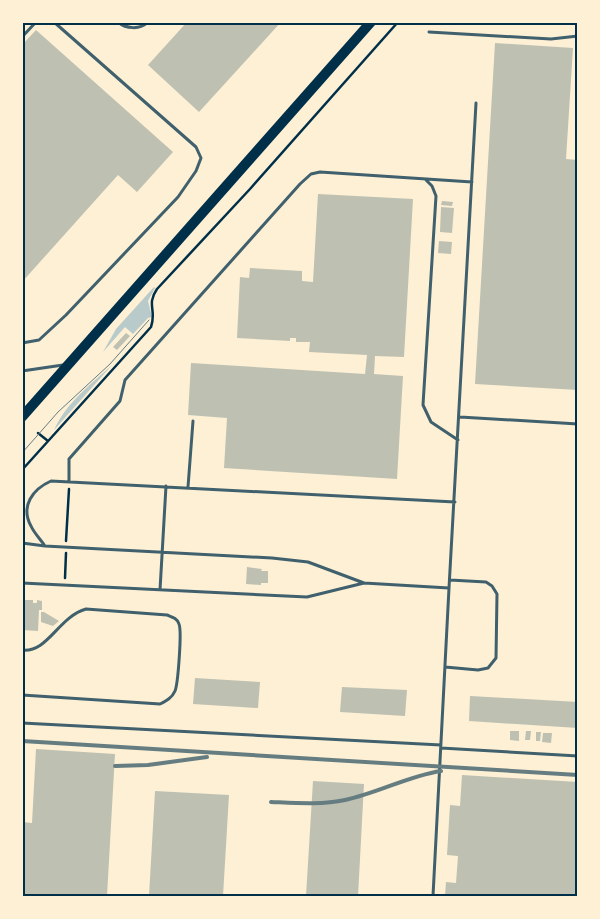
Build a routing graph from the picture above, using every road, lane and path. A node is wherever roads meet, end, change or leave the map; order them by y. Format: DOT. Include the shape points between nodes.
graph roads {
  1 [pos="36,22"];
  2 [pos="54,22"];
  3 [pos="118,22"];
  4 [pos="148,22"];
  5 [pos="372,22"];
  6 [pos="398,22"];
  7 [pos="430,32"];
  8 [pos="578,36"];
  9 [pos="22,37"];
  10 [pos="476,103"];
  11 [pos="425,179"];
  12 [pos="472,182"];
  13 [pos="22,344"];
  14 [pos="71,364"];
  15 [pos="22,371"];
  16 [pos="22,417"];
  17 [pos="460,417"];
  18 [pos="193,421"];
  19 [pos="578,424"];
  20 [pos="38,432"];
  21 [pos="458,440"];
  22 [pos="46,441"];
  23 [pos="22,470"];
  24 [pos="69,481"];
  25 [pos="166,486"];
  26 [pos="188,487"];
  27 [pos="455,502"];
  28 [pos="22,543"];
  29 [pos="45,546"];
  30 [pos="66,548"];
  31 [pos="162,553"];
  32 [pos="450,580"];
  33 [pos="364,583"];
  34 [pos="22,584"];
  35 [pos="64,584"];
  36 [pos="450,588"];
  37 [pos="160,590"];
  38 [pos="22,650"];
  39 [pos="445,667"];
  40 [pos="22,695"];
  41 [pos="22,723"];
  42 [pos="441,747"];
  43 [pos="578,756"];
  44 [pos="433,896"];
  1 -- 9 [label="lane"];
  2 -- 13 [label="lane" via="196,147 202,158 178,197 66,315 39,340"];
  3 -- 4 [label="lane" via="133,28 145,26"];
  5 -- 14 [label="main road"];
  6 -- 22 [label="path" via="157,289 151,302 154,318 151,327"];
  7 -- 8 [label="lane" via="551,39"];
  10 -- 12 [label="lane"];
  11 -- 12 [label="lane"];
  11 -- 21 [label="lane" via="436,196 423,405 431,422"];
  11 -- 24 [label="lane" via="311,174 126,380 120,401 69,459"];
  12 -- 17 [label="lane"];
  14 -- 15 [label="lane"];
  14 -- 16 [label="main road"];
  17 -- 19 [label="lane"];
  17 -- 21 [label="lane"];
  18 -- 26 [label="lane"];
  20 -- 22 [label="path"];
  21 -- 27 [label="lane"];
  22 -- 23 [label="path"];
  24 -- 25 [label="lane"];
  24 -- 29 [label="lane" via="51,481 42,485 27,503 31,527"];
  24 -- 30 [label="path"];
  25 -- 26 [label="lane"];
  25 -- 31 [label="lane"];
  26 -- 27 [label="lane"];
  27 -- 32 [label="lane"];
  28 -- 29 [label="lane"];
  29 -- 30 [label="lane"];
  30 -- 31 [label="lane"];
  30 -- 35 [label="path"];
  31 -- 33 [label="lane" via="308,562"];
  31 -- 37 [label="lane"];
  32 -- 36 [label="lane"];
  32 -- 39 [label="lane" via="486,582 492,586 496,594 496,658 488,668 478,670"];
  33 -- 36 [label="lane"];
  33 -- 37 [label="lane" via="307,597"];
  34 -- 35 [label="lane"];
  35 -- 37 [label="lane"];
  36 -- 39 [label="lane"];
  38 -- 40 [label="lane" via="30,651 42,646 75,612 86,610 167,615 180,625 175,691 160,704"];
  39 -- 42 [label="lane"];
  41 -- 42 [label="lane"];
  42 -- 43 [label="lane"];
  42 -- 44 [label="lane"];
}
